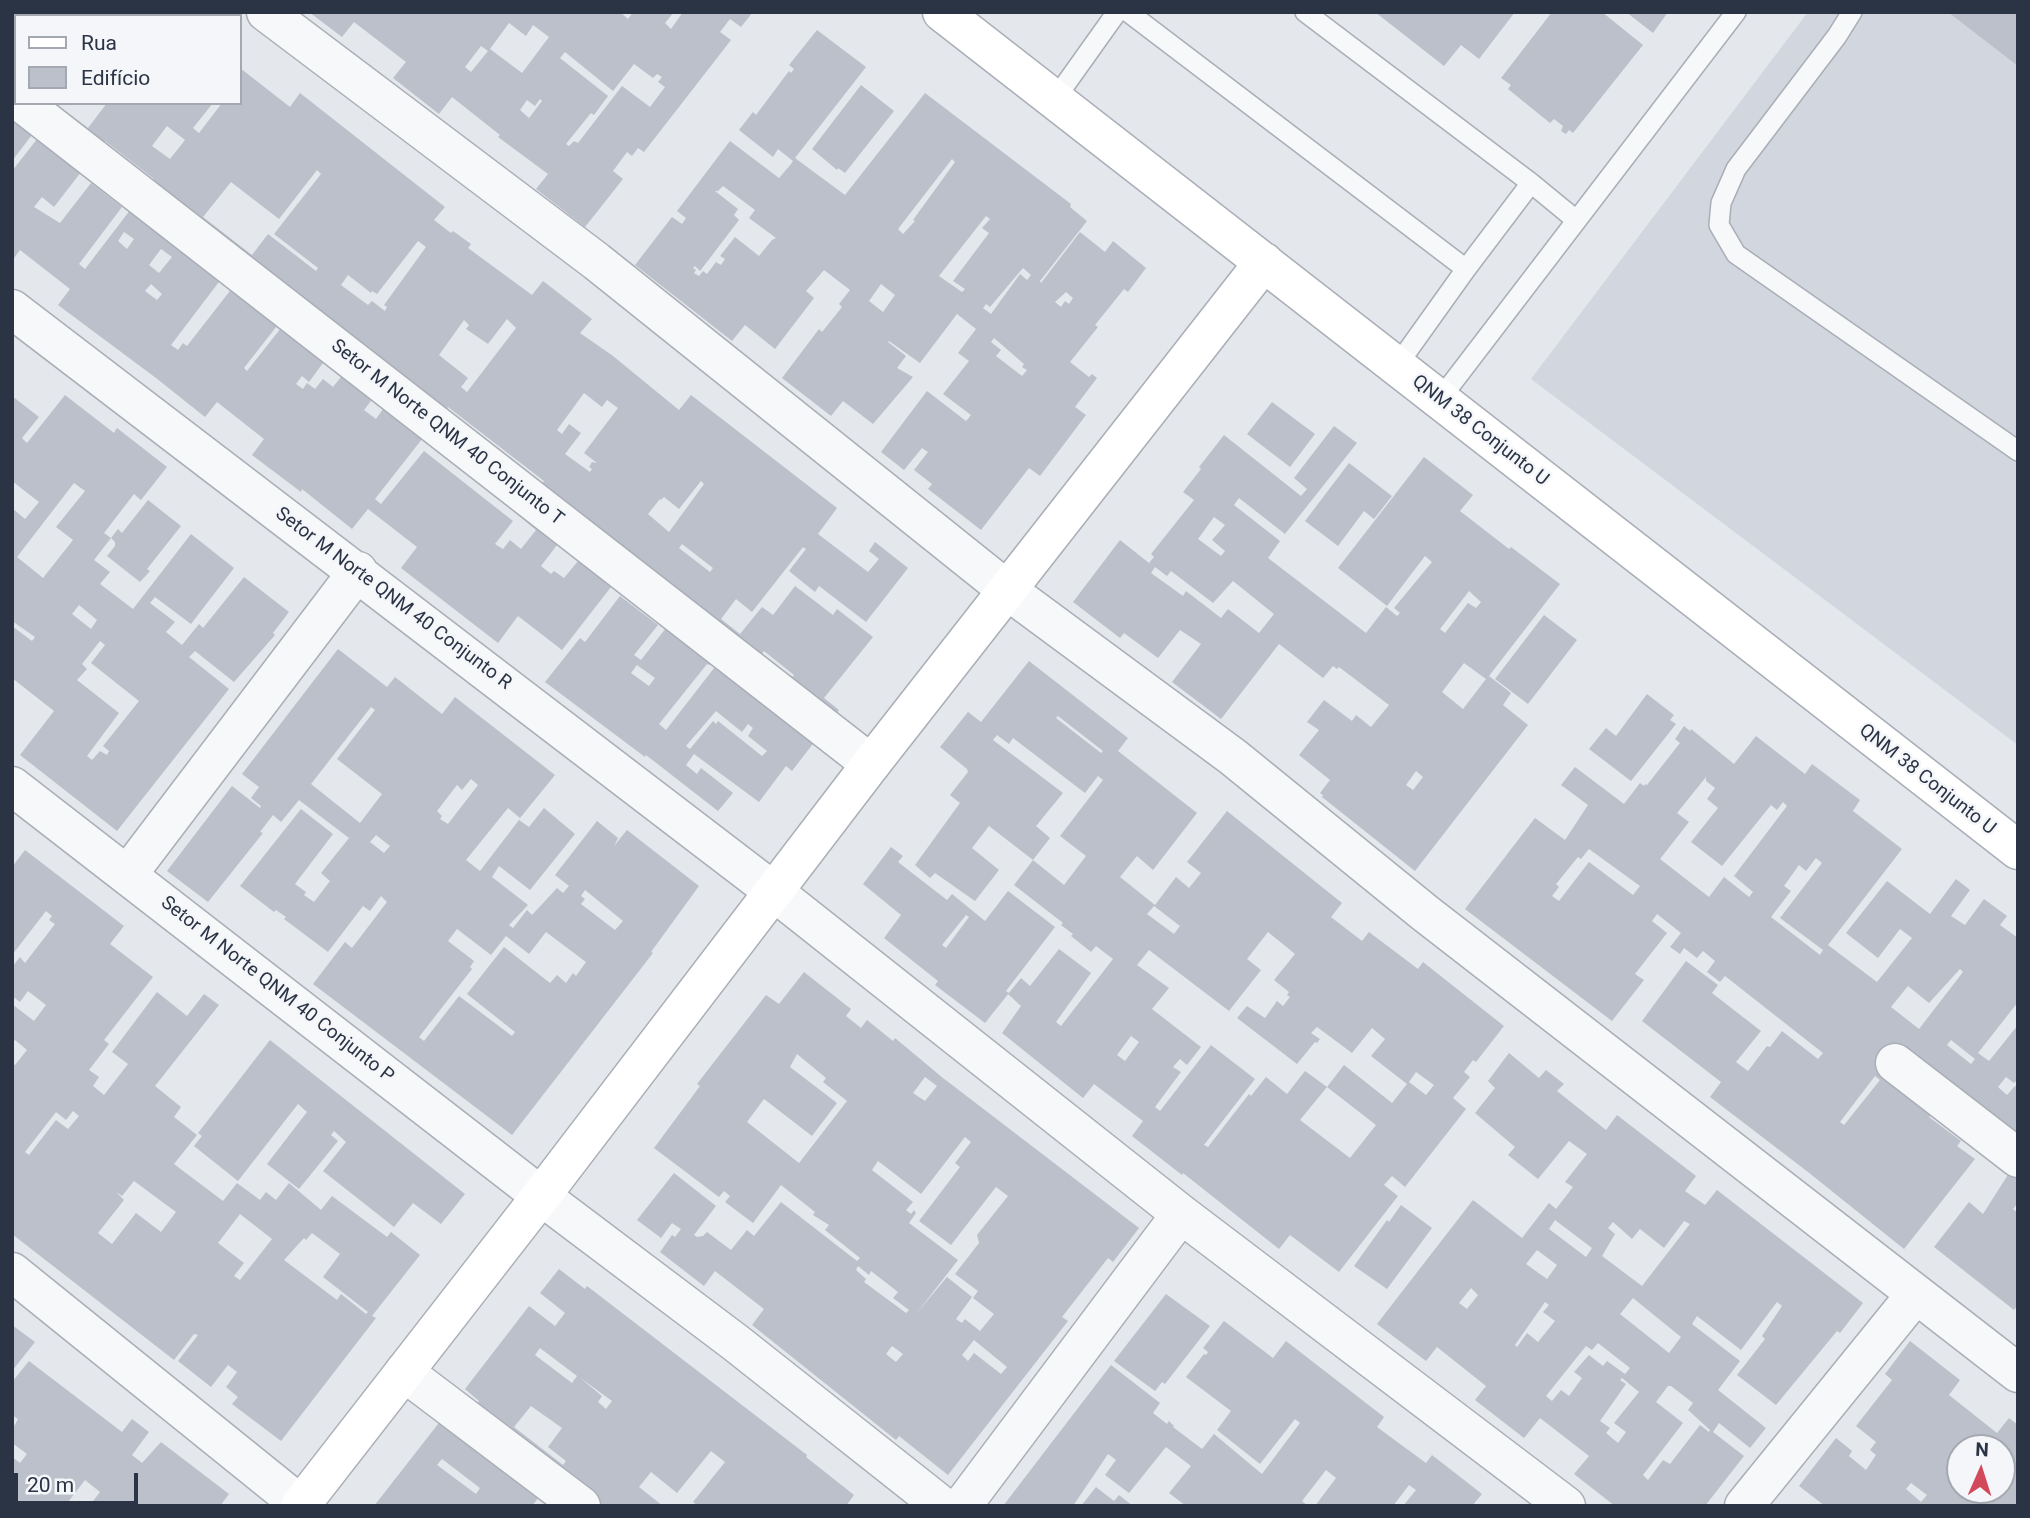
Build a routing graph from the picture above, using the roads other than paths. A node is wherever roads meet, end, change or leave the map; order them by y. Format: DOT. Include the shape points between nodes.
graph roads {
  1 [pos="266,12"];
  2 [pos="942,12"];
  3 [pos="1117,12"];
  4 [pos="1128,12"];
  5 [pos="1304,12"];
  6 [pos="1736,12"];
  7 [pos="1852,12"];
  8 [pos="1055,99"];
  9 [pos="25,105"];
  10 [pos="1531,183"];
  11 [pos="1576,220"];
  12 [pos="1264,262"];
  13 [pos="1466,269"];
  14 [pos="12,309"];
  15 [pos="1396,367"];
  16 [pos="1440,399"];
  17 [pos="2018,451"];
  18 [pos="358,571"];
  19 [pos="1007,590"];
  20 [pos="872,764"];
  21 [pos="12,786"];
  22 [pos="2018,850"];
  23 [pos="128,874"];
  24 [pos="773,891"];
  25 [pos="1895,1063"];
  26 [pos="2018,1158"];
  27 [pos="541,1196"];
  28 [pos="1181,1213"];
  29 [pos="12,1272"];
  30 [pos="1916,1294"];
  31 [pos="404,1372"];
  32 [pos="2018,1373"];
  33 [pos="301,1505"];
  34 [pos="581,1506"];
  35 [pos="942,1506"];
  36 [pos="962,1506"];
  37 [pos="1566,1506"];
  38 [pos="1744,1506"];
  1 -- 19 [label="street" via="596,261"];
  2 -- 8 [label="street, QNM 38 Conjunto U"];
  3 -- 8 [label="lane"];
  4 -- 13 [label="lane"];
  5 -- 10 [label="lane"];
  6 -- 11 [label="lane"];
  7 -- 17 [label="lane" via="1736,169 1721,204 1719,225 1736,254"];
  8 -- 12 [label="street, QNM 38 Conjunto U"];
  9 -- 20 [label="street, Setor M Norte QNM 40 Conjunto T"];
  10 -- 11 [label="lane"];
  10 -- 13 [label="lane"];
  11 -- 16 [label="lane"];
  12 -- 15 [label="street, QNM 38 Conjunto U"];
  12 -- 19 [label="street"];
  13 -- 15 [label="lane"];
  14 -- 18 [label="street, Setor M Norte QNM 40 Conjunto R"];
  15 -- 16 [label="street, QNM 38 Conjunto U"];
  16 -- 22 [label="street, QNM 38 Conjunto U"];
  18 -- 23 [label="street"];
  18 -- 24 [label="street, Setor M Norte QNM 40 Conjunto R"];
  19 -- 20 [label="street"];
  19 -- 30 [label="street" via="1233,757 1425,913"];
  20 -- 24 [label="street"];
  21 -- 23 [label="street, Setor M Norte QNM 40 Conjunto P"];
  23 -- 27 [label="street, Setor M Norte QNM 40 Conjunto P"];
  24 -- 27 [label="street"];
  24 -- 28 [label="street, Setor M Norte QNM 40 Conjunto R"];
  25 -- 26 [label="street"];
  27 -- 31 [label="street"];
  27 -- 35 [label="street, Setor M Norte QNM 40 Conjunto P"];
  28 -- 36 [label="street"];
  28 -- 37 [label="street, Setor M Norte QNM 40 Conjunto R"];
  29 -- 33 [label="street"];
  30 -- 32 [label="street"];
  30 -- 38 [label="street"];
  31 -- 33 [label="street"];
  31 -- 34 [label="street"];
}
